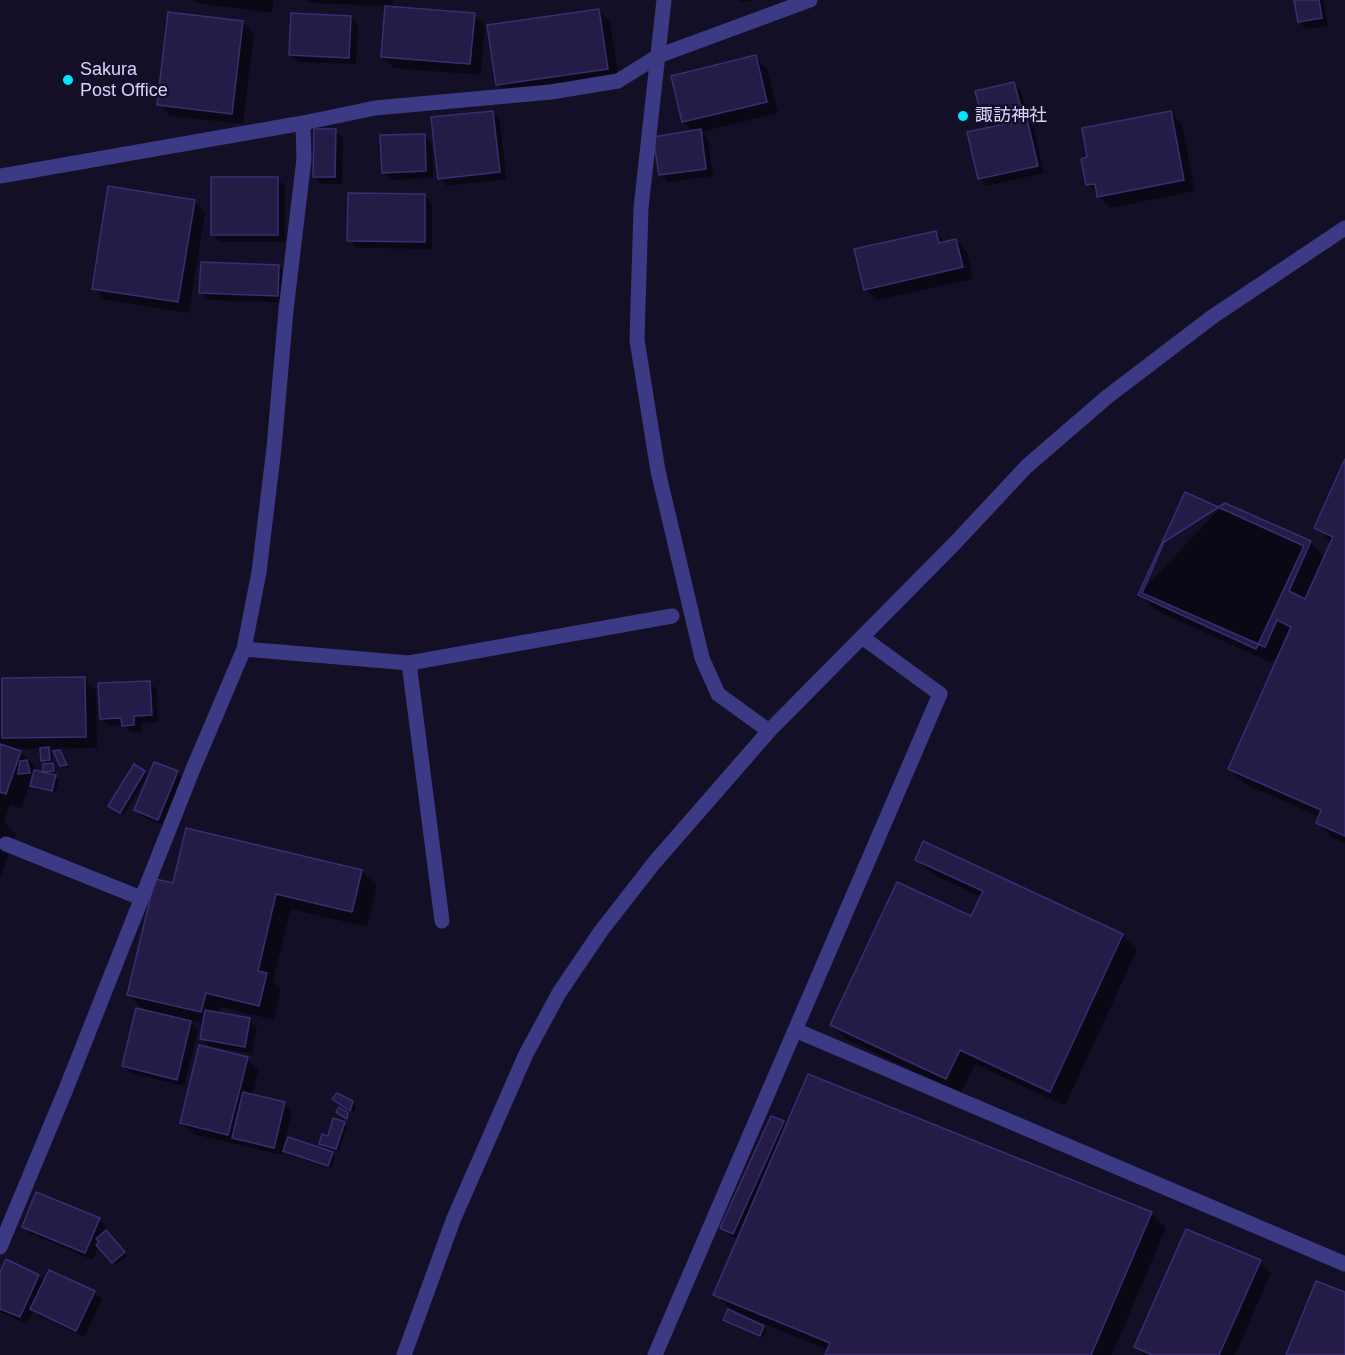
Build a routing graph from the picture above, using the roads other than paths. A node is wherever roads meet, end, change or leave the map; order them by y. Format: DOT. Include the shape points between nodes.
graph roads {
  1 [pos="664,0"];
  2 [pos="810,0"];
  3 [pos="658,56"];
  4 [pos="303,123"];
  5 [pos="0,176"];
  6 [pos="1345,228"];
  7 [pos="672,616"];
  8 [pos="862,637"];
  9 [pos="244,649"];
  10 [pos="409,663"];
  11 [pos="769,731"];
  12 [pos="6,844"];
  13 [pos="141,898"];
  14 [pos="442,921"];
  15 [pos="795,1030"];
  16 [pos="0,1247"];
  17 [pos="1345,1264"];
  18 [pos="404,1355"];
  19 [pos="656,1355"];
  1 -- 3 [label="street"];
  2 -- 3 [label="street"];
  3 -- 4 [label="street" via="618,81 551,92 375,108"];
  3 -- 11 [label="street" via="641,208 636,340 658,471 702,658 718,694"];
  4 -- 5 [label="street"];
  4 -- 9 [label="street" via="304,159 273,460 260,572"];
  6 -- 8 [label="street" via="1212,317 1107,397 1027,466"];
  7 -- 10 [label="street"];
  8 -- 11 [label="street"];
  8 -- 15 [label="street" via="940,694"];
  9 -- 10 [label="street"];
  9 -- 13 [label="street"];
  10 -- 14 [label="street"];
  11 -- 18 [label="street" via="654,863 559,993 526,1054 454,1218"];
  12 -- 13 [label="street"];
  13 -- 16 [label="street"];
  15 -- 17 [label="street"];
  15 -- 19 [label="street"];
}
